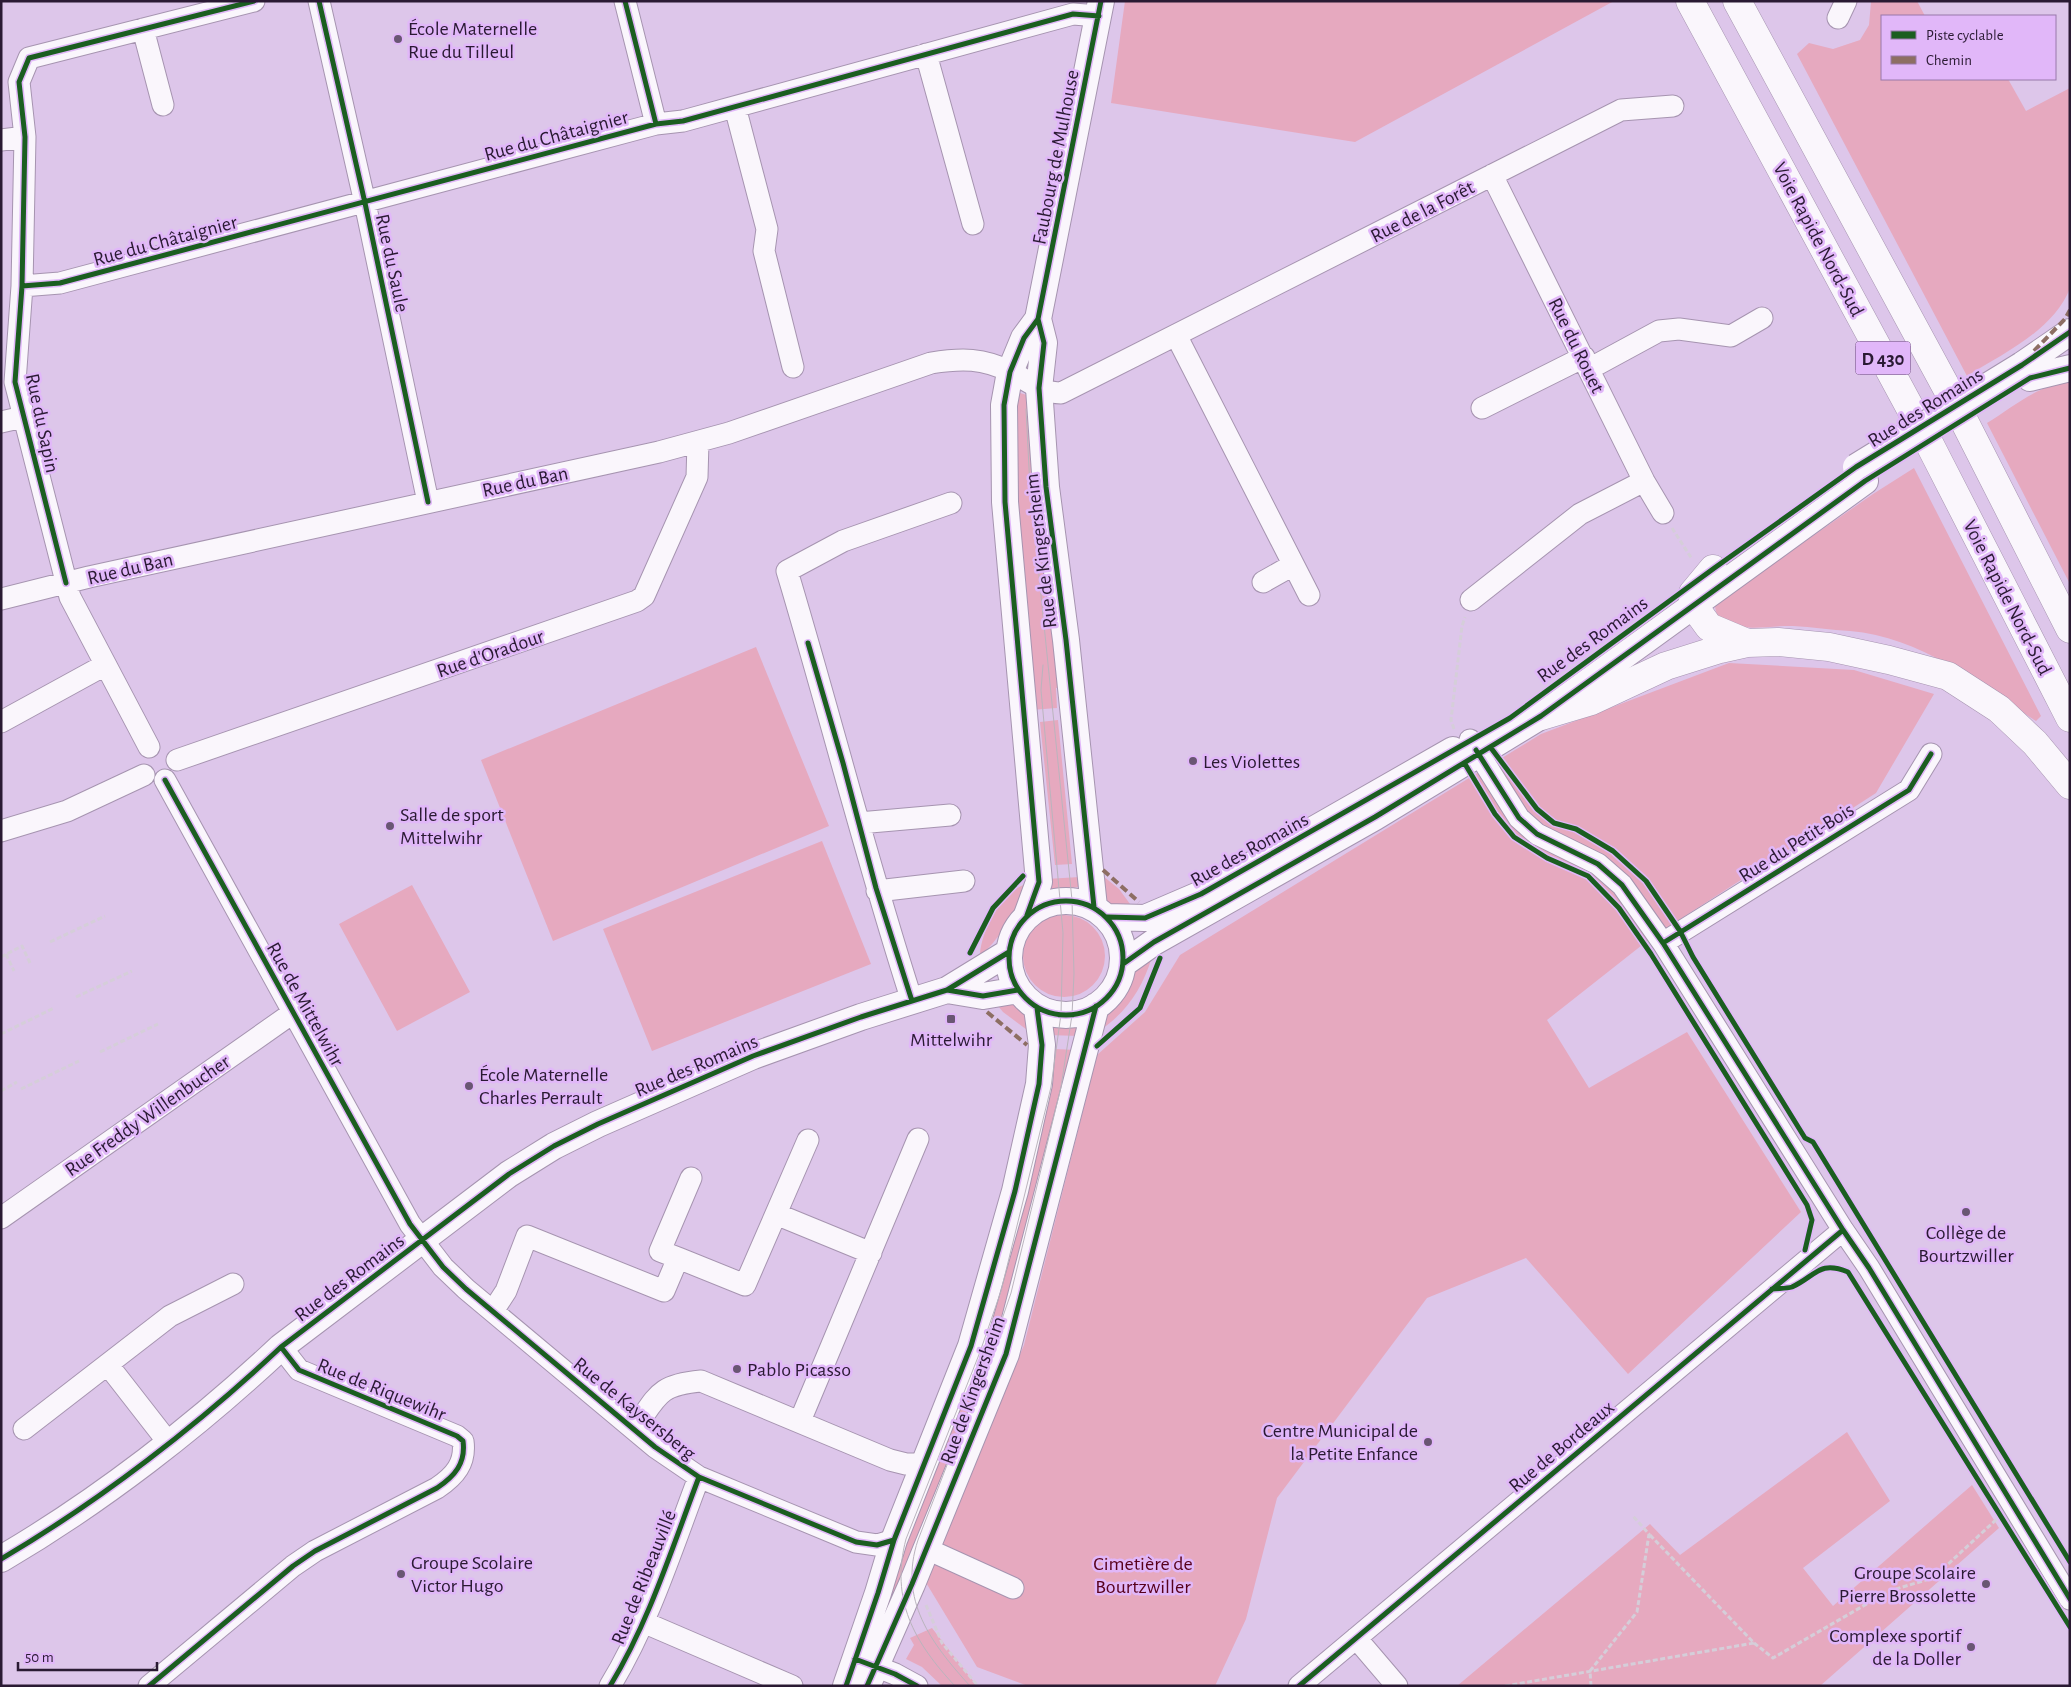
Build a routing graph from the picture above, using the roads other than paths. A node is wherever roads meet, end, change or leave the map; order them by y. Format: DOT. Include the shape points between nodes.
graph roads {
  1 [pos="254,1"];
  2 [pos="319,1"];
  3 [pos="625,1"];
  4 [pos="1690,1"];
  5 [pos="1737,1"];
  6 [pos="1100,9"];
  7 [pos="143,28"];
  8 [pos="926,54"];
  9 [pos="163,105"];
  10 [pos="1673,106"];
  11 [pos="735,108"];
  12 [pos="656,124"];
  13 [pos="25,137"];
  14 [pos="1,140"];
  15 [pos="1492,175"];
  16 [pos="365,203"];
  17 [pos="973,224"];
  18 [pos="22,286"];
  19 [pos="1762,318"];
  20 [pos="1038,320"];
  21 [pos="2070,332"];
  22 [pos="1176,336"];
  23 [pos="1587,363"];
  24 [pos="793,367"];
  25 [pos="2070,368"];
  26 [pos="1010,372"];
  27 [pos="2026,372"];
  28 [pos="1039,388"];
  29 [pos="1482,408"];
  30 [pos="23,417"];
  31 [pos="1,422"];
  32 [pos="698,442"];
  33 [pos="1861,474"];
  34 [pos="1644,481"];
  35 [pos="428,502"];
  36 [pos="950,503"];
  37 [pos="1663,513"];
  38 [pos="1293,565"];
  39 [pos="1708,572"];
  40 [pos="1263,582"];
  41 [pos="66,583"];
  42 [pos="1309,595"];
  43 [pos="1,599"];
  44 [pos="1471,600"];
  45 [pos="1693,605"];
  46 [pos="2070,629"];
  47 [pos="1747,643"];
  48 [pos="105,664"];
  49 [pos="1541,716"];
  50 [pos="2070,718"];
  51 [pos="1,722"];
  52 [pos="148,746"];
  53 [pos="1470,748"];
  54 [pos="1931,754"];
  55 [pos="177,760"];
  56 [pos="144,775"];
  57 [pos="165,780"];
  58 [pos="2070,786"];
  59 [pos="950,815"];
  60 [pos="859,823"];
  61 [pos="1,831"];
  62 [pos="964,882"];
  63 [pos="877,891"];
  64 [pos="1100,912"];
  65 [pos="1027,915"];
  66 [pos="1663,942"];
  67 [pos="1009,952"];
  68 [pos="1123,964"];
  69 [pos="947,990"];
  70 [pos="1018,990"];
  71 [pos="912,1001"];
  72 [pos="1096,1006"];
  73 [pos="1037,1008"];
  74 [pos="294,1012"];
  75 [pos="918,1139"];
  76 [pos="808,1140"];
  77 [pos="691,1178"];
  78 [pos="776,1214"];
  79 [pos="1,1218"];
  80 [pos="1843,1230"];
  81 [pos="421,1241"];
  82 [pos="870,1253"];
  83 [pos="678,1258"];
  84 [pos="233,1284"];
  85 [pos="493,1311"];
  86 [pos="281,1347"];
  87 [pos="108,1365"];
  88 [pos="800,1421"];
  89 [pos="24,1429"];
  90 [pos="634,1429"];
  91 [pos="168,1442"];
  92 [pos="925,1464"];
  93 [pos="699,1477"];
  94 [pos="894,1540"];
  95 [pos="927,1549"];
  96 [pos="1,1559"];
  97 [pos="1013,1588"];
  98 [pos="2070,1599"];
  99 [pos="643,1622"];
  100 [pos="1356,1638"];
  101 [pos="866,1670"];
  102 [pos="149,1686"];
  103 [pos="610,1686"];
  104 [pos="792,1686"];
  105 [pos="846,1686"];
  106 [pos="917,1686"];
  107 [pos="1299,1686"];
  108 [pos="1397,1686"];
  1 -- 7 [label="street"];
  2 -- 16 [label="street, Rue du Saule"];
  3 -- 12 [label="street"];
  4 -- 50 [label="highway, Voie Rapide Nord-Sud / D 430" via="1928,441"];
  5 -- 46 [label="highway, Voie Rapide Nord-Sud / D 430" via="1952,398"];
  6 -- 8 [label="street, Rue du Châtaignier"];
  6 -- 20 [label="main road, Faubourg de Mulhouse"];
  7 -- 9 [label="street"];
  7 -- 13 [label="street, Rue du Sapin" via="29,58 19,82"];
  8 -- 11 [label="street, Rue du Châtaignier"];
  8 -- 17 [label="street"];
  10 -- 15 [label="street, Rue de la Forêt" via="1621,110"];
  11 -- 12 [label="street, Rue du Châtaignier"];
  11 -- 24 [label="street" via="767,228 764,251"];
  12 -- 16 [label="street, Rue du Châtaignier"];
  13 -- 14 [label="street"];
  13 -- 18 [label="street, Rue du Sapin"];
  15 -- 22 [label="street, Rue de la Forêt"];
  15 -- 23 [label="street, Rue du Rouet"];
  16 -- 18 [label="street, Rue du Châtaignier" via="60,283"];
  16 -- 35 [label="street, Rue du Saule"];
  18 -- 30 [label="street, Rue du Sapin" via="15,382"];
  19 -- 23 [label="street" via="1732,336 1678,329 1659,331"];
  20 -- 26 [label="main road, Rue de Kingersheim" via="1024,338"];
  20 -- 28 [label="main road, Rue de Kingersheim" via="1044,343"];
  21 -- 27 [label="main road, Rue des Romains"];
  22 -- 28 [label="street, Rue de la Forêt" via="1075,388 1050,393"];
  22 -- 38 [label="street"];
  23 -- 29 [label="street"];
  23 -- 34 [label="street, Rue du Rouet"];
  25 -- 27 [label="main road, Rue des Romains"];
  26 -- 28 [label="street, Rue du Ban"];
  26 -- 32 [label="street, Rue du Ban" via="962,358 931,363"];
  26 -- 65 [label="main road, Rue de Kingersheim" via="1004,405 1004,502 1039,882"];
  27 -- 33 [label="main road, Rue des Romains, bridge"];
  28 -- 64 [label="main road, Rue de Kingersheim" via="1046,487"];
  30 -- 31 [label="street"];
  30 -- 41 [label="street, Rue du Sapin"];
  32 -- 35 [label="street, Rue du Ban"];
  32 -- 55 [label="street, Rue d'Oradour" via="697,477 644,596 637,601"];
  33 -- 39 [label="main road, Rue des Romains"];
  33 -- 45 [label="main road, Rue des Romains"];
  34 -- 37 [label="street, Rue du Rouet"];
  34 -- 44 [label="street" via="1580,514"];
  35 -- 41 [label="street, Rue du Ban"];
  36 -- 60 [label="street" via="843,541 787,571"];
  38 -- 40 [label="street"];
  38 -- 42 [label="street"];
  39 -- 45 [label="highway" via="1694,593"];
  39 -- 53 [label="main road, Rue des Romains"];
  41 -- 43 [label="street, Rue du Ban"];
  41 -- 48 [label="street"];
  45 -- 47 [label="highway" via="1709,627"];
  45 -- 49 [label="main road, Rue des Romains"];
  47 -- 49 [label="highway" via="1666,666 1591,701"];
  47 -- 58 [label="highway" via="1778,642 1829,647 1948,676 1999,709 2035,743"];
  48 -- 51 [label="street"];
  48 -- 52 [label="street"];
  49 -- 53 [label="main road, Rue des Romains"];
  52 -- 55 [label="street" via="166,746"];
  52 -- 56 [label="street" via="140,759"];
  53 -- 64 [label="main road, Rue des Romains" via="1201,894 1145,918"];
  53 -- 66 [label="street" via="1519,818 1537,834 1598,864 1622,885"];
  53 -- 68 [label="main road, Rue des Romains" via="1243,893 1154,942"];
  54 -- 66 [label="street, Rue du Petit-Bois" via="1909,790"];
  55 -- 57 [label="street" via="174,772"];
  56 -- 57 [label="street" via="154,781"];
  56 -- 61 [label="street" via="67,811"];
  57 -- 74 [label="street, Rue de Mittelwihr"];
  59 -- 60 [label="street"];
  60 -- 63 [label="street"];
  62 -- 63 [label="street"];
  63 -- 71 [label="street"];
  64 -- 65 [label="main road" via="1072,900 1039,907"];
  64 -- 68 [label="main road" via="1117,931 1123,947"];
  65 -- 67 [label="main road" via="1015,932"];
  66 -- 80 [label="street"];
  67 -- 69 [label="main road, Rue des Romains"];
  67 -- 70 [label="main road" via="1010,972"];
  68 -- 72 [label="main road" via="1110,995"];
  69 -- 70 [label="main road, Rue des Romains" via="983,996"];
  69 -- 71 [label="main road, Rue des Romains"];
  70 -- 73 [label="main road"];
  71 -- 81 [label="main road, Rue des Romains" via="753,1056 598,1124 508,1174"];
  72 -- 73 [label="main road" via="1072,1015"];
  72 -- 95 [label="main road, Rue de Kingersheim" via="1006,1354"];
  73 -- 92 [label="main road, Rue de Kingersheim" via="1042,1045 1039,1084 1015,1192 972,1346"];
  74 -- 79 [label="street, Rue Freddy Willenbucher"];
  74 -- 81 [label="street, Rue de Mittelwihr"];
  75 -- 82 [label="street"];
  76 -- 78 [label="street"];
  77 -- 83 [label="street" via="660,1251"];
  78 -- 82 [label="street"];
  78 -- 83 [label="street" via="745,1285"];
  80 -- 98 [label="street"];
  80 -- 100 [label="street, Rue de Bordeaux"];
  81 -- 85 [label="street, Rue de Kaysersberg" via="443,1267"];
  81 -- 86 [label="main road, Rue des Romains"];
  82 -- 88 [label="street"];
  83 -- 85 [label="street" via="664,1291 527,1236 506,1291"];
  84 -- 87 [label="street" via="170,1316"];
  85 -- 90 [label="street, Rue de Kaysersberg"];
  86 -- 91 [label="main road, Rue des Romains"];
  86 -- 102 [label="street, Rue de Riquewihr" via="299,1370 457,1436 463,1441 462,1460 456,1474 437,1488 315,1551 293,1566"];
  87 -- 89 [label="street"];
  87 -- 91 [label="street"];
  88 -- 90 [label="street" via="701,1381 677,1383 660,1393"];
  88 -- 92 [label="street" via="890,1460"];
  90 -- 93 [label="street, Rue de Kaysersberg"];
  91 -- 96 [label="main road, Rue des Romains" via="104,1492"];
  92 -- 94 [label="main road, Rue de Kingersheim"];
  93 -- 94 [label="street, Rue de Kaysersberg" via="856,1542 877,1545"];
  93 -- 99 [label="street, Rue de Ribeauvillé"];
  94 -- 101 [label="main road, Rue de Kingersheim" via="878,1593"];
  95 -- 97 [label="street"];
  95 -- 101 [label="main road, Rue de Kingersheim"];
  99 -- 103 [label="street, Rue de Ribeauvillé"];
  99 -- 104 [label="street"];
  100 -- 107 [label="street, Rue de Bordeaux"];
  100 -- 108 [label="street"];
  101 -- 105 [label="main road, Rue de Kingersheim"];
  101 -- 106 [label="street"];
}
